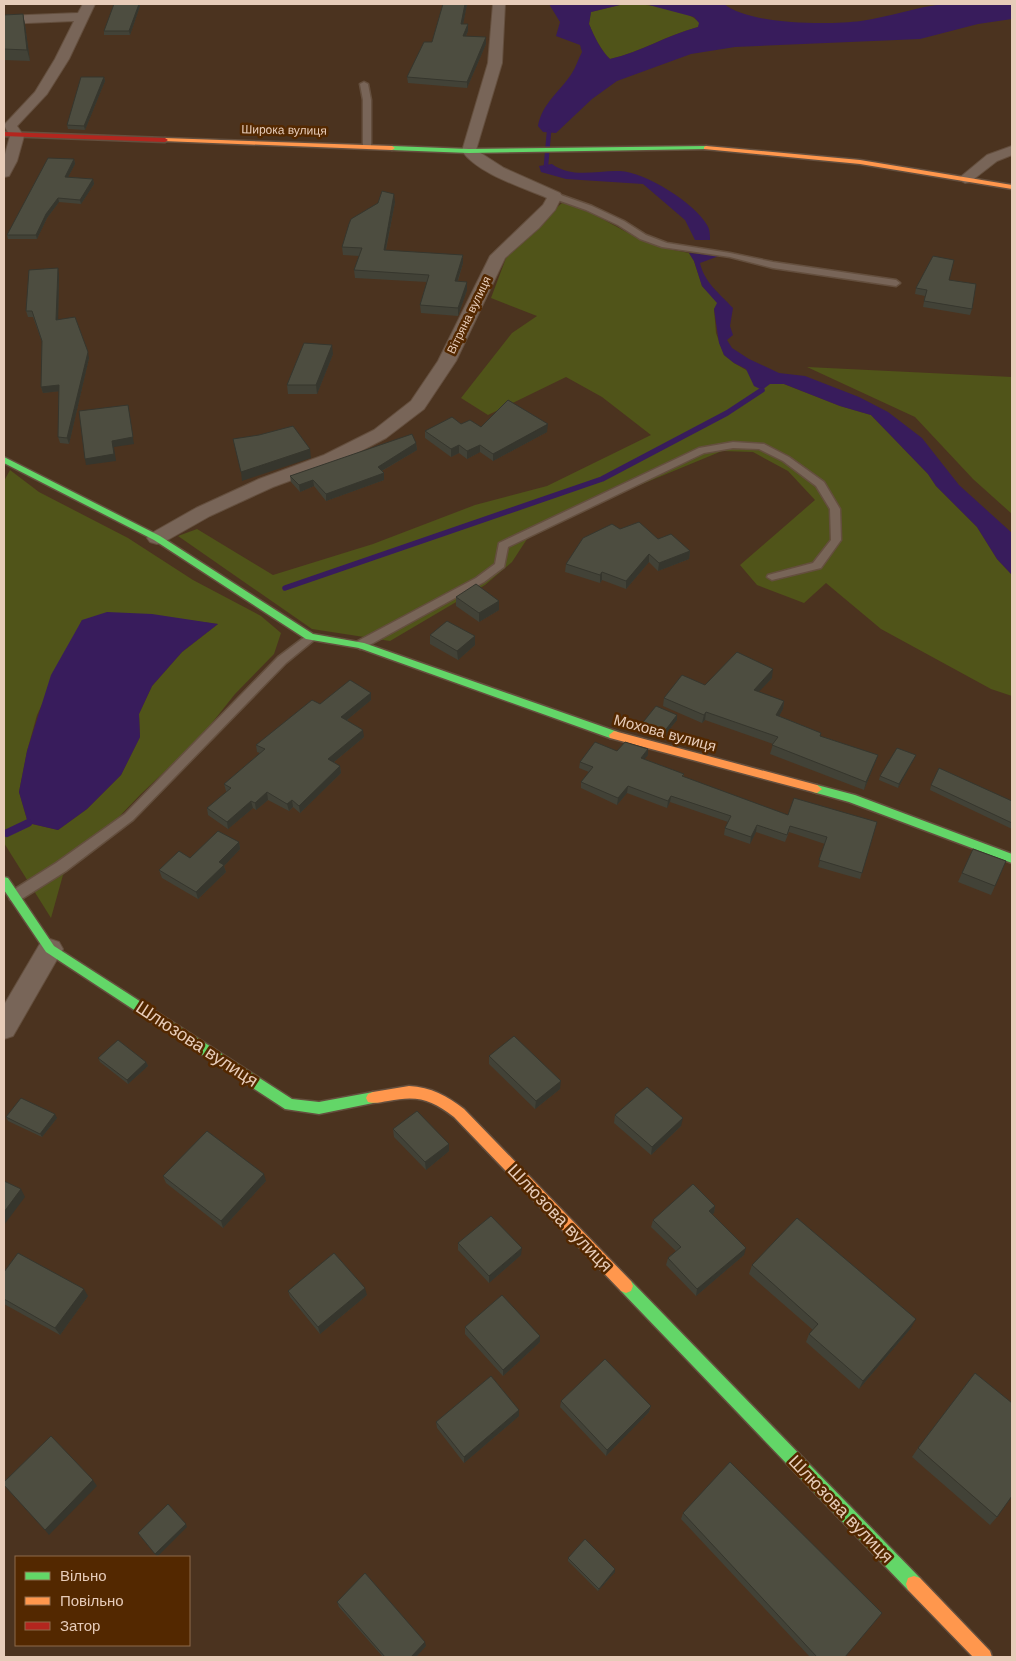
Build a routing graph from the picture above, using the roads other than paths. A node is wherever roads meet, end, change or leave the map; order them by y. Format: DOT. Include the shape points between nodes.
graph roads {
  1 [pos="89,4"];
  2 [pos="499,4"];
  3 [pos="81,17"];
  4 [pos="4,20"];
  5 [pos="364,84"];
  6 [pos="10,135"];
  7 [pos="367,146"];
  8 [pos="1012,150"];
  9 [pos="468,151"];
  10 [pos="4,174"];
  11 [pos="965,179"];
  12 [pos="1012,187"];
  13 [pos="555,196"];
  14 [pos="896,283"];
  15 [pos="4,460"];
  16 [pos="157,538"];
  17 [pos="772,577"];
  18 [pos="310,637"];
  19 [pos="360,645"];
  20 [pos="1012,859"];
  21 [pos="4,881"];
  22 [pos="15,896"];
  23 [pos="50,949"];
  24 [pos="4,1028"];
  25 [pos="984,1657"];
  1 -- 3 [label="street"];
  2 -- 9 [label="street" via="495,63"];
  3 -- 4 [label="street"];
  3 -- 6 [label="street" via="62,59 40,94 10,126"];
  5 -- 7 [label="lane" via="368,100"];
  6 -- 7 [label="street, Широка вулиця"];
  6 -- 10 [label="street" via="10,161"];
  7 -- 9 [label="street, Широка вулиця"];
  8 -- 11 [label="street" via="992,158"];
  9 -- 11 [label="street, Широка вулиця" via="671,147 776,152"];
  9 -- 13 [label="street" via="503,173"];
  11 -- 12 [label="street, Широка вулиця"];
  13 -- 14 [label="lane" via="589,208 665,245"];
  13 -- 16 [label="street, Вітряна вулиця" via="550,207 534,224 498,256 447,362 418,405 380,434 331,459 266,483"];
  15 -- 16 [label="street"];
  16 -- 18 [label="street"];
  17 -- 19 [label="lane" via="817,566 836,540 835,509 820,484 786,459 761,446 733,445 702,450 503,545 500,565 480,580"];
  18 -- 19 [label="street, Мохова вулиця"];
  18 -- 22 [label="lane" via="282,660 129,817"];
  19 -- 20 [label="street, Мохова вулиця" via="614,736 852,798"];
  21 -- 22 [label="street, Шлюзова вулиця"];
  22 -- 23 [label="street, Шлюзова вулиця"];
  23 -- 24 [label="street"];
  23 -- 25 [label="street, Шлюзова вулиця" via="290,1105 323,1109 387,1093 426,1092 444,1101 466,1120"];
}
